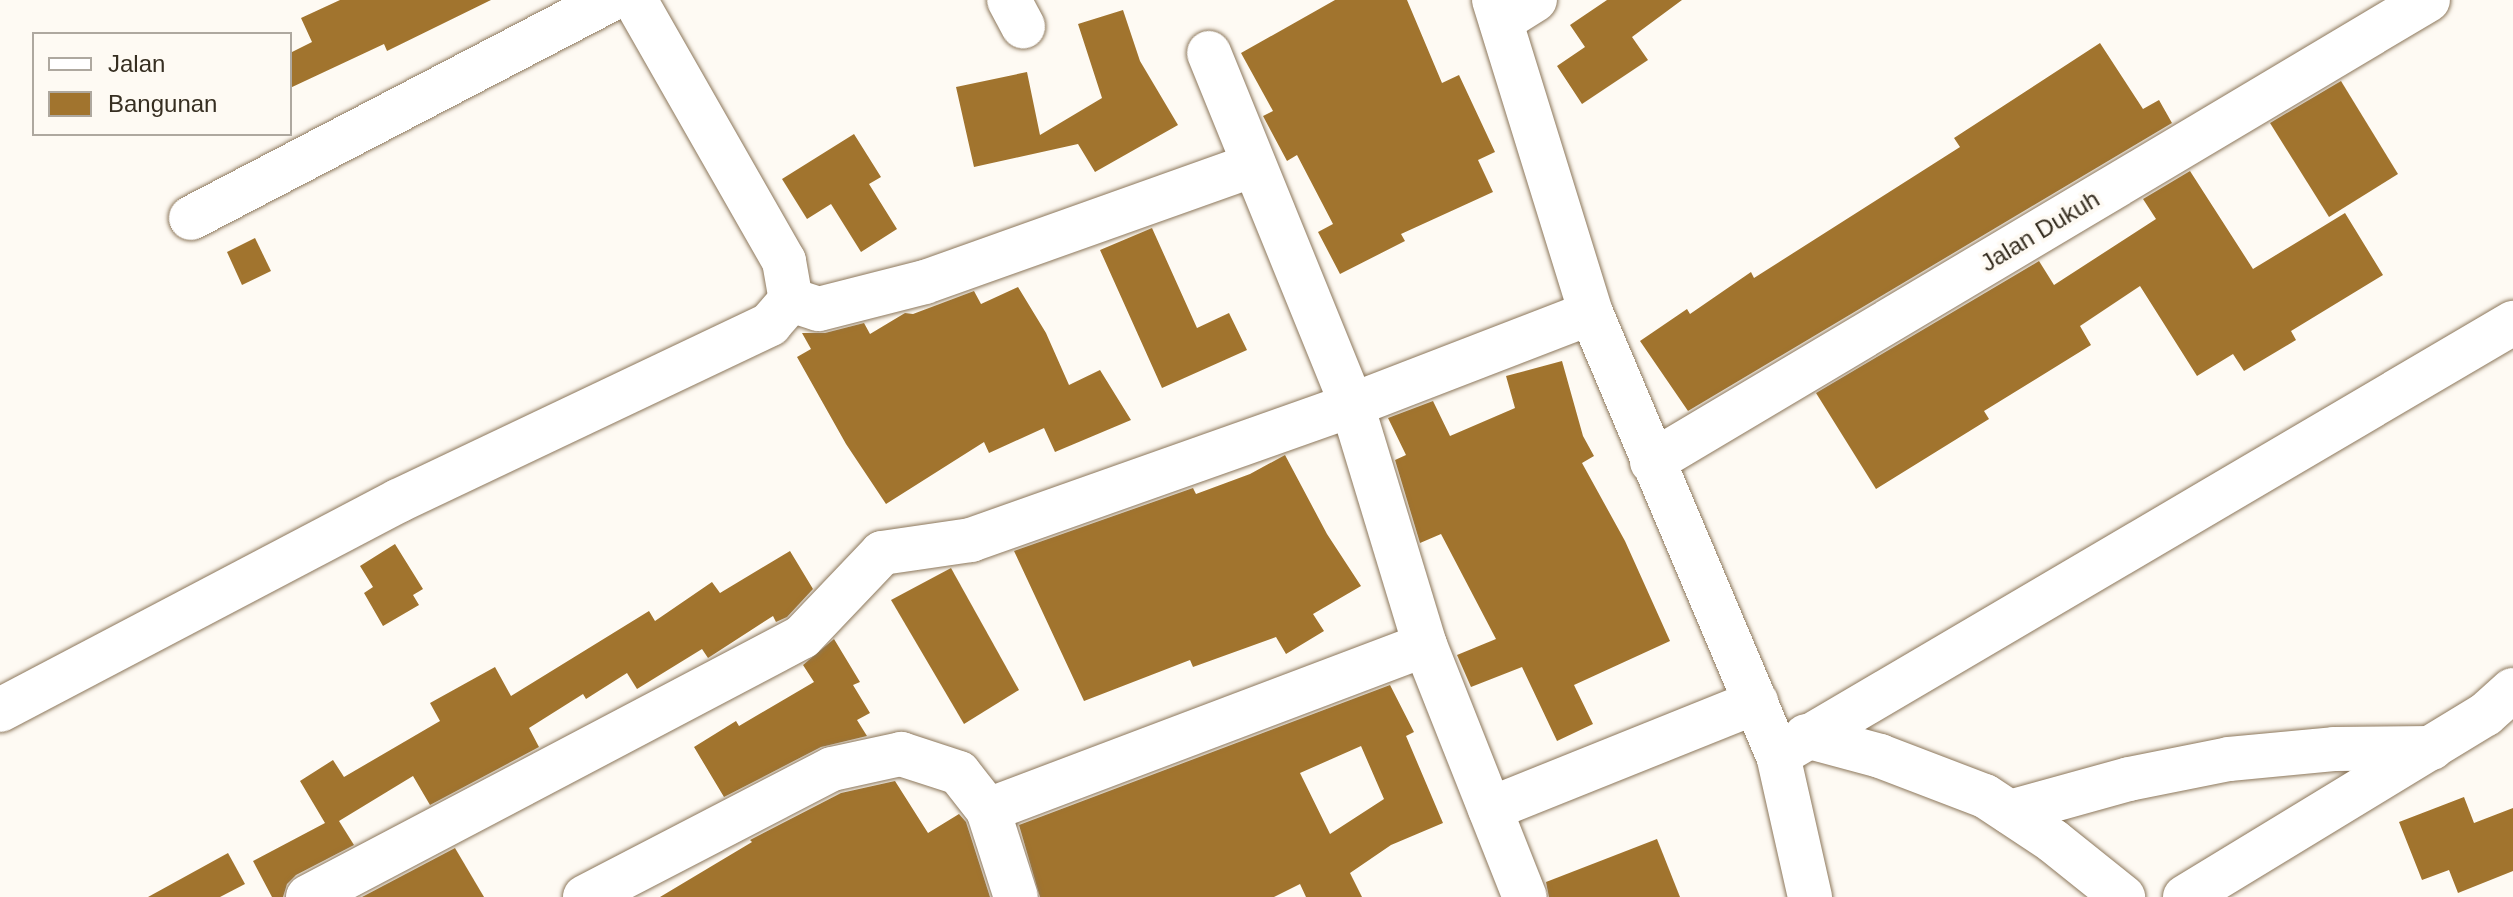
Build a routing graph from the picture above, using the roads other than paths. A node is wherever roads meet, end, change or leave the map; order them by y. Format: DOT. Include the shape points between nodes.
graph roads {
  1 [pos="609,0"];
  2 [pos="635,0"];
  3 [pos="2428,0"];
  4 [pos="1510,7"];
  5 [pos="1209,53"];
  6 [pos="1254,165"];
  7 [pos="191,218"];
  8 [pos="791,300"];
  9 [pos="1591,313"];
  10 [pos="2513,323"];
  11 [pos="1352,405"];
  12 [pos="1652,462"];
  13 [pos="1425,645"];
  14 [pos="2513,690"];
  15 [pos="1756,702"];
  16 [pos="0,710"];
  17 [pos="1792,745"];
  18 [pos="2432,748"];
  19 [pos="1490,809"];
  20 [pos="988,810"];
  21 [pos="2010,812"];
  22 [pos="308,897"];
  23 [pos="585,897"];
  24 [pos="1016,897"];
  25 [pos="1525,897"];
  26 [pos="1810,897"];
  27 [pos="2123,897"];
  28 [pos="2185,897"];
  1 -- 7 [label="street"];
  2 -- 8 [label="street" via="784,261"];
  3 -- 12 [label="street, Jalan Dukuh"];
  4 -- 9 [label="street"];
  5 -- 6 [label="street"];
  6 -- 8 [label="street" via="872,297 819,309"];
  6 -- 11 [label="street"];
  8 -- 16 [label="street" via="770,324 398,501"];
  9 -- 11 [label="street"];
  9 -- 12 [label="street"];
  10 -- 17 [label="street"];
  11 -- 13 [label="street"];
  11 -- 22 [label="street" via="971,540 882,553 802,637"];
  12 -- 15 [label="street"];
  13 -- 19 [label="street"];
  13 -- 20 [label="street"];
  14 -- 18 [label="street"];
  15 -- 17 [label="street"];
  15 -- 19 [label="street"];
  17 -- 21 [label="street" via="1880,756 1985,796"];
  17 -- 26 [label="street"];
  18 -- 21 [label="street" via="2334,749 2229,759 2129,779"];
  18 -- 28 [label="street"];
  19 -- 25 [label="street"];
  20 -- 23 [label="street" via="959,773 901,754 832,769"];
  20 -- 24 [label="street"];
  21 -- 27 [label="street"];
}
